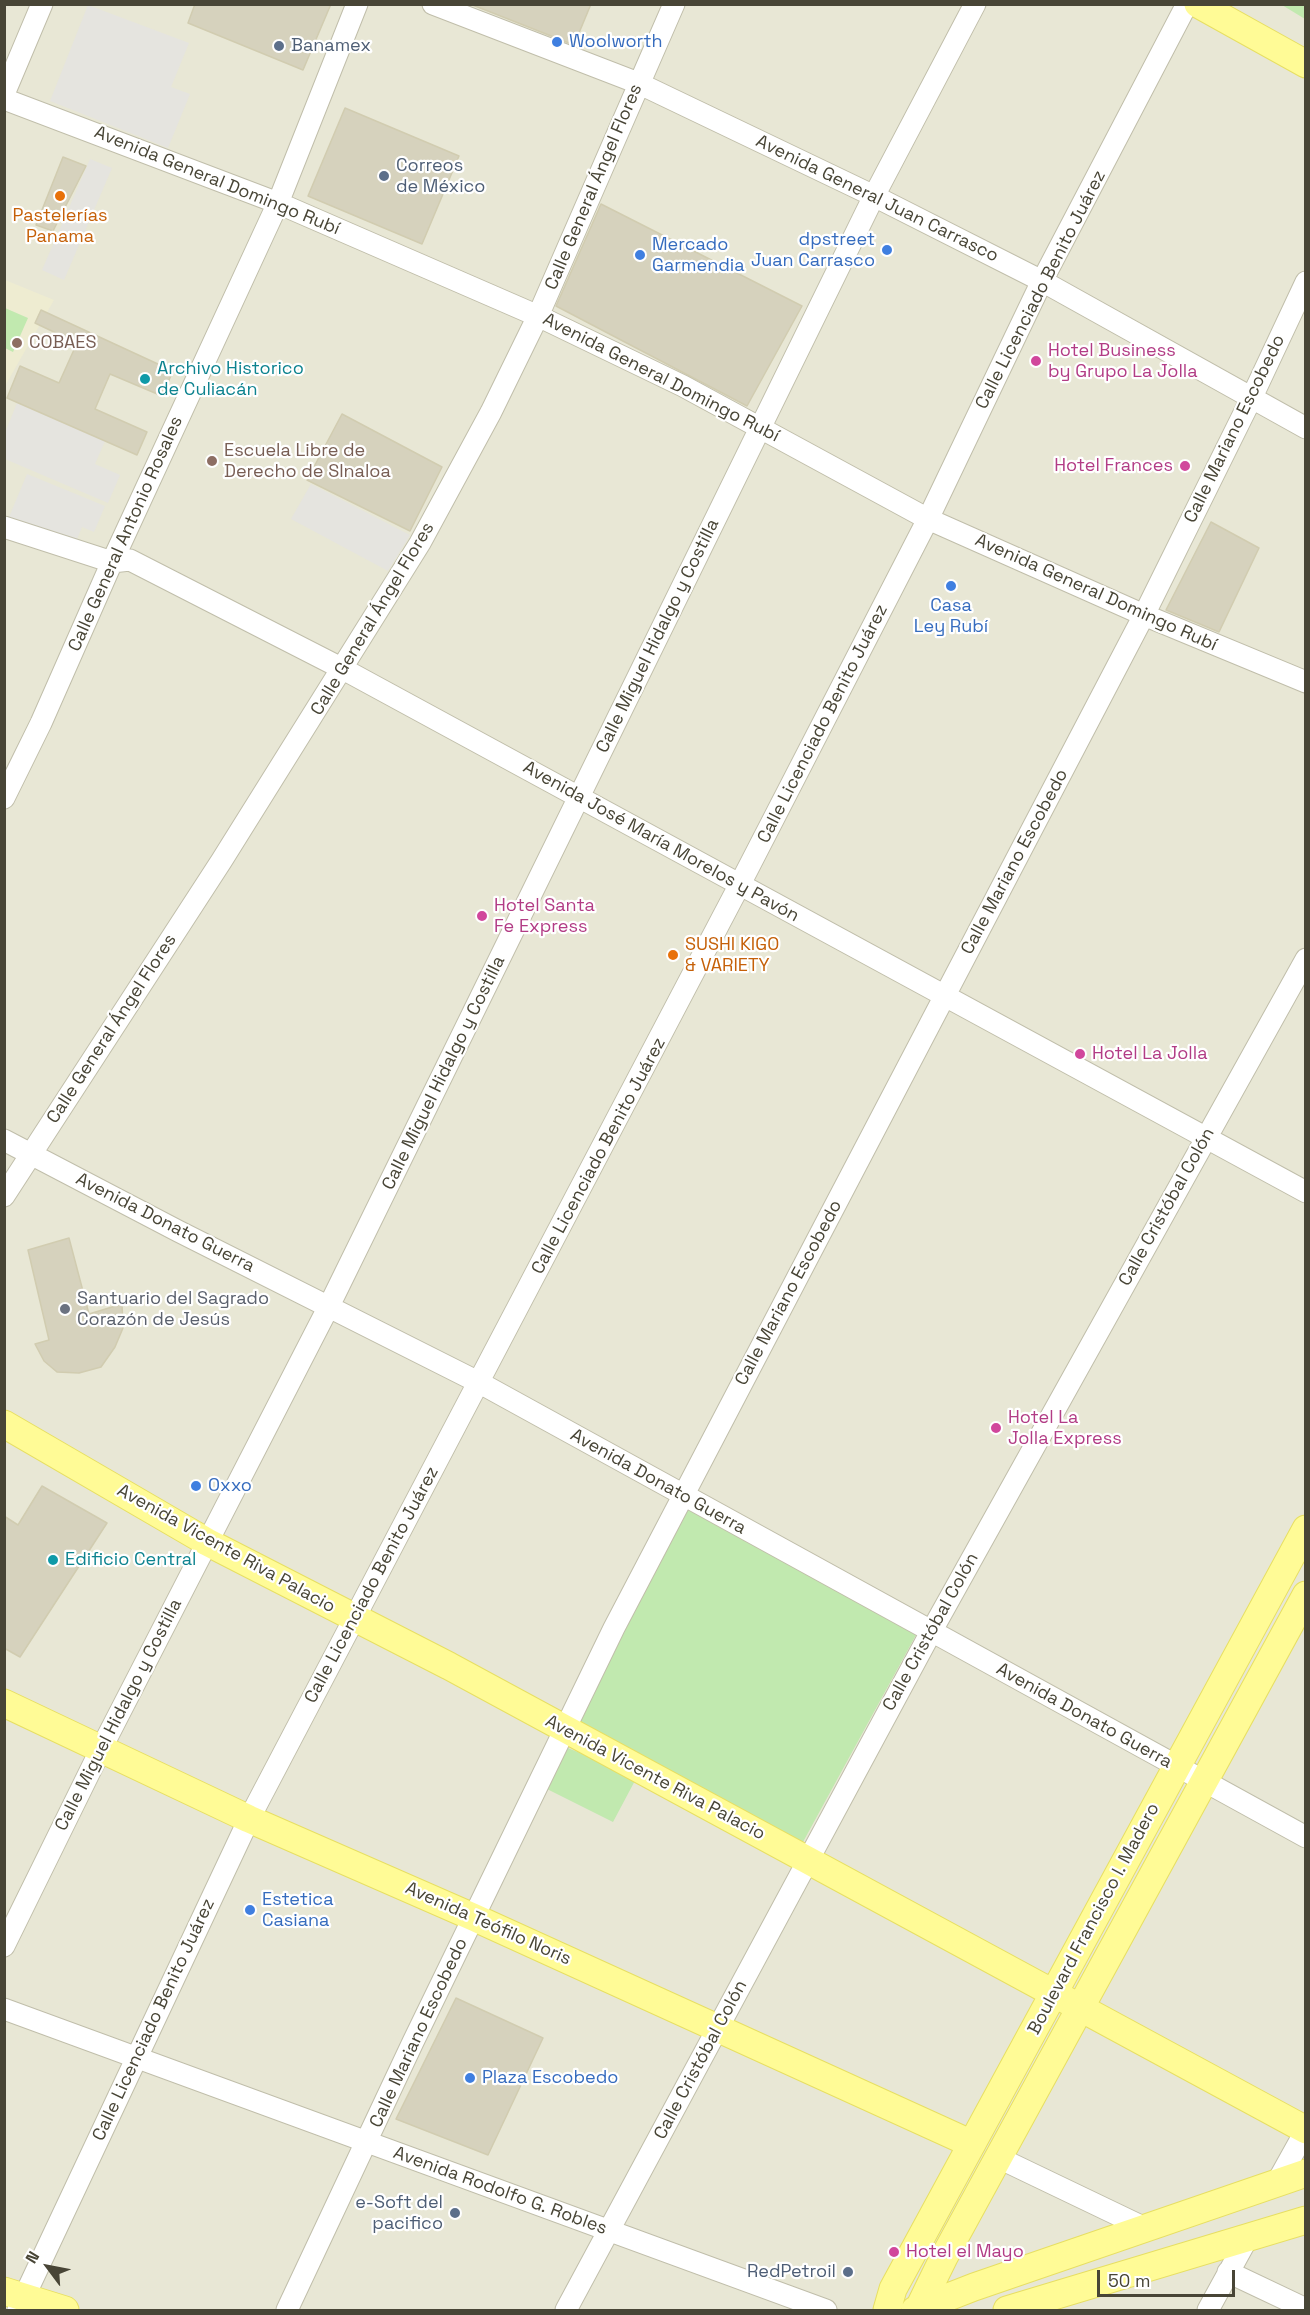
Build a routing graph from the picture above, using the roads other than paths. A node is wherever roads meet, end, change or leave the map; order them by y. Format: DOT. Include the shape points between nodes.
graph roads {
  1 [pos="42,4"];
  2 [pos="357,4"];
  3 [pos="433,4"];
  4 [pos="674,4"];
  5 [pos="975,4"];
  6 [pos="1187,4"];
  7 [pos="1198,4"];
  8 [pos="1305,64"];
  9 [pos="639,83"];
  10 [pos="4,96"];
  11 [pos="874,196"];
  12 [pos="278,203"];
  13 [pos="1042,281"];
  14 [pos="1305,282"];
  15 [pos="538,316"];
  16 [pos="1252,397"];
  17 [pos="760,426"];
  18 [pos="1305,428"];
  19 [pos="928,519"];
  20 [pos="4,527"];
  21 [pos="112,562"];
  22 [pos="1144,615"];
  23 [pos="343,669"];
  24 [pos="1305,682"];
  25 [pos="580,797"];
  26 [pos="4,798"];
  27 [pos="739,886"];
  28 [pos="1305,959"];
  29 [pos="945,995"];
  30 [pos="1206,1138"];
  31 [pos="4,1140"];
  32 [pos="31,1154"];
  33 [pos="1305,1192"];
  34 [pos="4,1196"];
  35 [pos="329,1306"];
  36 [pos="480,1383"];
  37 [pos="4,1424"];
  38 [pos="683,1496"];
  39 [pos="1305,1529"];
  40 [pos="207,1542"];
  41 [pos="1305,1595"];
  42 [pos="353,1618"];
  43 [pos="931,1632"];
  44 [pos="4,1703"];
  45 [pos="565,1729"];
  46 [pos="101,1749"];
  47 [pos="1177,1767"];
  48 [pos="1204,1782"];
  49 [pos="249,1819"];
  50 [pos="1305,1837"];
  51 [pos="807,1860"];
  52 [pos="473,1917"];
  53 [pos="4,1946"];
  54 [pos="1054,1993"];
  55 [pos="1080,2008"];
  56 [pos="4,2010"];
  57 [pos="719,2028"];
  58 [pos="136,2058"];
  59 [pos="1305,2130"];
  60 [pos="368,2142"];
  61 [pos="972,2144"];
  62 [pos="999,2158"];
  63 [pos="1305,2173"];
  64 [pos="1276,2184"];
  65 [pos="1305,2220"];
  66 [pos="1145,2228"];
  67 [pos="609,2231"];
  68 [pos="1247,2239"];
  69 [pos="1228,2272"];
  70 [pos="16,2299"];
  71 [pos="1305,2309"];
  72 [pos="65,2310"];
  73 [pos="287,2310"];
  74 [pos="566,2310"];
  75 [pos="826,2310"];
  76 [pos="887,2310"];
  77 [pos="917,2310"];
  78 [pos="1007,2310"];
  79 [pos="1208,2310"];
  1 -- 10 [label="street"];
  2 -- 12 [label="street, Calle General Antonio Rosales"];
  3 -- 9 [label="street, Avenida General Juan Carrasco"];
  4 -- 9 [label="street, Calle General Ángel Flores"];
  5 -- 11 [label="street, Calle Miguel Hidalgo y Costilla"];
  6 -- 13 [label="street, Calle Licenciado Benito Juárez"];
  7 -- 8 [label="main road"];
  9 -- 11 [label="street, Avenida General Juan Carrasco"];
  9 -- 15 [label="street, Calle General Ángel Flores"];
  10 -- 12 [label="street, Avenida General Domingo Rubí"];
  11 -- 13 [label="street, Avenida General Juan Carrasco"];
  11 -- 17 [label="street, Calle Miguel Hidalgo y Costilla"];
  12 -- 15 [label="street, Avenida General Domingo Rubí"];
  12 -- 21 [label="street, Calle General Antonio Rosales"];
  13 -- 16 [label="street, Avenida General Juan Carrasco"];
  13 -- 19 [label="street, Calle Licenciado Benito Juárez"];
  14 -- 16 [label="street, Calle Mariano Escobedo"];
  15 -- 17 [label="street, Avenida General Domingo Rubí"];
  15 -- 23 [label="street, Calle General Ángel Flores" via="420,543"];
  16 -- 18 [label="street, Avenida General Juan Carrasco"];
  16 -- 22 [label="street, Calle Mariano Escobedo"];
  17 -- 19 [label="street, Avenida General Domingo Rubí"];
  17 -- 25 [label="street, Calle Miguel Hidalgo y Costilla"];
  19 -- 22 [label="street, Avenida General Domingo Rubí"];
  19 -- 27 [label="street, Calle Licenciado Benito Juárez"];
  20 -- 21 [label="street, Avenida José María Morelos y Pavón"];
  21 -- 23 [label="street, Avenida José María Morelos y Pavón" via="130,560"];
  21 -- 26 [label="street, Calle General Antonio Rosales"];
  22 -- 24 [label="street, Avenida General Domingo Rubí"];
  22 -- 29 [label="street, Calle Mariano Escobedo"];
  23 -- 25 [label="street, Avenida José María Morelos y Pavón"];
  23 -- 32 [label="street, Calle General Ángel Flores"];
  25 -- 27 [label="street, Avenida José María Morelos y Pavón"];
  25 -- 35 [label="street, Calle Miguel Hidalgo y Costilla"];
  27 -- 29 [label="street, Avenida José María Morelos y Pavón"];
  27 -- 36 [label="street, Calle Licenciado Benito Juárez"];
  28 -- 30 [label="street, Calle Cristóbal Colón"];
  29 -- 30 [label="street, Avenida José María Morelos y Pavón"];
  29 -- 38 [label="street, Calle Mariano Escobedo"];
  30 -- 33 [label="street, Avenida José María Morelos y Pavón"];
  30 -- 43 [label="street, Calle Cristóbal Colón"];
  31 -- 32 [label="street, Avenida Donato Guerra"];
  32 -- 34 [label="street, Calle General Ángel Flores"];
  32 -- 35 [label="street, Avenida Donato Guerra"];
  35 -- 36 [label="street, Avenida Donato Guerra"];
  35 -- 40 [label="street, Calle Miguel Hidalgo y Costilla"];
  36 -- 38 [label="street, Avenida Donato Guerra"];
  36 -- 42 [label="street, Calle Licenciado Benito Juárez"];
  37 -- 40 [label="main road, Avenida Vicente Riva Palacio"];
  38 -- 43 [label="street, Avenida Donato Guerra"];
  38 -- 45 [label="street, Calle Mariano Escobedo"];
  39 -- 47 [label="main road, Boulevard Francisco I. Madero"];
  40 -- 42 [label="main road, Avenida Vicente Riva Palacio"];
  40 -- 46 [label="street, Calle Miguel Hidalgo y Costilla"];
  41 -- 48 [label="main road, Boulevard Francisco I. Madero"];
  42 -- 45 [label="main road, Avenida Vicente Riva Palacio"];
  42 -- 49 [label="street, Calle Licenciado Benito Juárez"];
  43 -- 47 [label="street, Avenida Donato Guerra"];
  43 -- 51 [label="street, Calle Cristóbal Colón"];
  44 -- 46 [label="main road, Avenida Teófilo Noris"];
  45 -- 51 [label="main road, Avenida Vicente Riva Palacio"];
  45 -- 52 [label="street, Calle Mariano Escobedo"];
  46 -- 49 [label="main road, Avenida Teófilo Noris"];
  46 -- 53 [label="street, Calle Miguel Hidalgo y Costilla"];
  47 -- 48 [label="street, Avenida Donato Guerra"];
  47 -- 54 [label="main road, Boulevard Francisco I. Madero"];
  48 -- 50 [label="street, Avenida Donato Guerra"];
  48 -- 55 [label="main road, Boulevard Francisco I. Madero"];
  49 -- 52 [label="main road, Avenida Teófilo Noris"];
  49 -- 58 [label="street, Calle Licenciado Benito Juárez"];
  51 -- 54 [label="main road, Avenida Vicente Riva Palacio"];
  51 -- 57 [label="street, Calle Cristóbal Colón"];
  52 -- 57 [label="main road, Avenida Teófilo Noris"];
  52 -- 60 [label="street, Calle Mariano Escobedo"];
  54 -- 55 [label="main road, Avenida Vicente Riva Palacio"];
  54 -- 61 [label="main road, Boulevard Francisco I. Madero"];
  55 -- 59 [label="main road, Avenida Vicente Riva Palacio"];
  55 -- 62 [label="main road, Boulevard Francisco I. Madero"];
  56 -- 58 [label="street, Avenida Rodolfo G. Robles"];
  57 -- 61 [label="main road, Avenida Teófilo Noris"];
  57 -- 67 [label="street, Calle Cristóbal Colón"];
  58 -- 60 [label="street, Avenida Rodolfo G. Robles"];
  58 -- 70 [label="street, Calle Licenciado Benito Juárez"];
  59 -- 64 [label="street"];
  60 -- 67 [label="street, Avenida Rodolfo G. Robles"];
  60 -- 73 [label="street, Calle Mariano Escobedo"];
  61 -- 76 [label="main road, Boulevard Francisco I. Madero" via="893,2289"];
  62 -- 66 [label="street"];
  62 -- 77 [label="main road, Boulevard Francisco I. Madero"];
  63 -- 64 [label="main road"];
  64 -- 66 [label="main road"];
  65 -- 68 [label="main road"];
  66 -- 77 [label="main road"];
  67 -- 74 [label="street, Calle Cristóbal Colón"];
  67 -- 75 [label="street, Avenida Rodolfo G. Robles"];
  68 -- 69 [label="street"];
  68 -- 78 [label="main road"];
  69 -- 71 [label="street"];
  69 -- 79 [label="street"];
  70 -- 72 [label="main road"];
}
